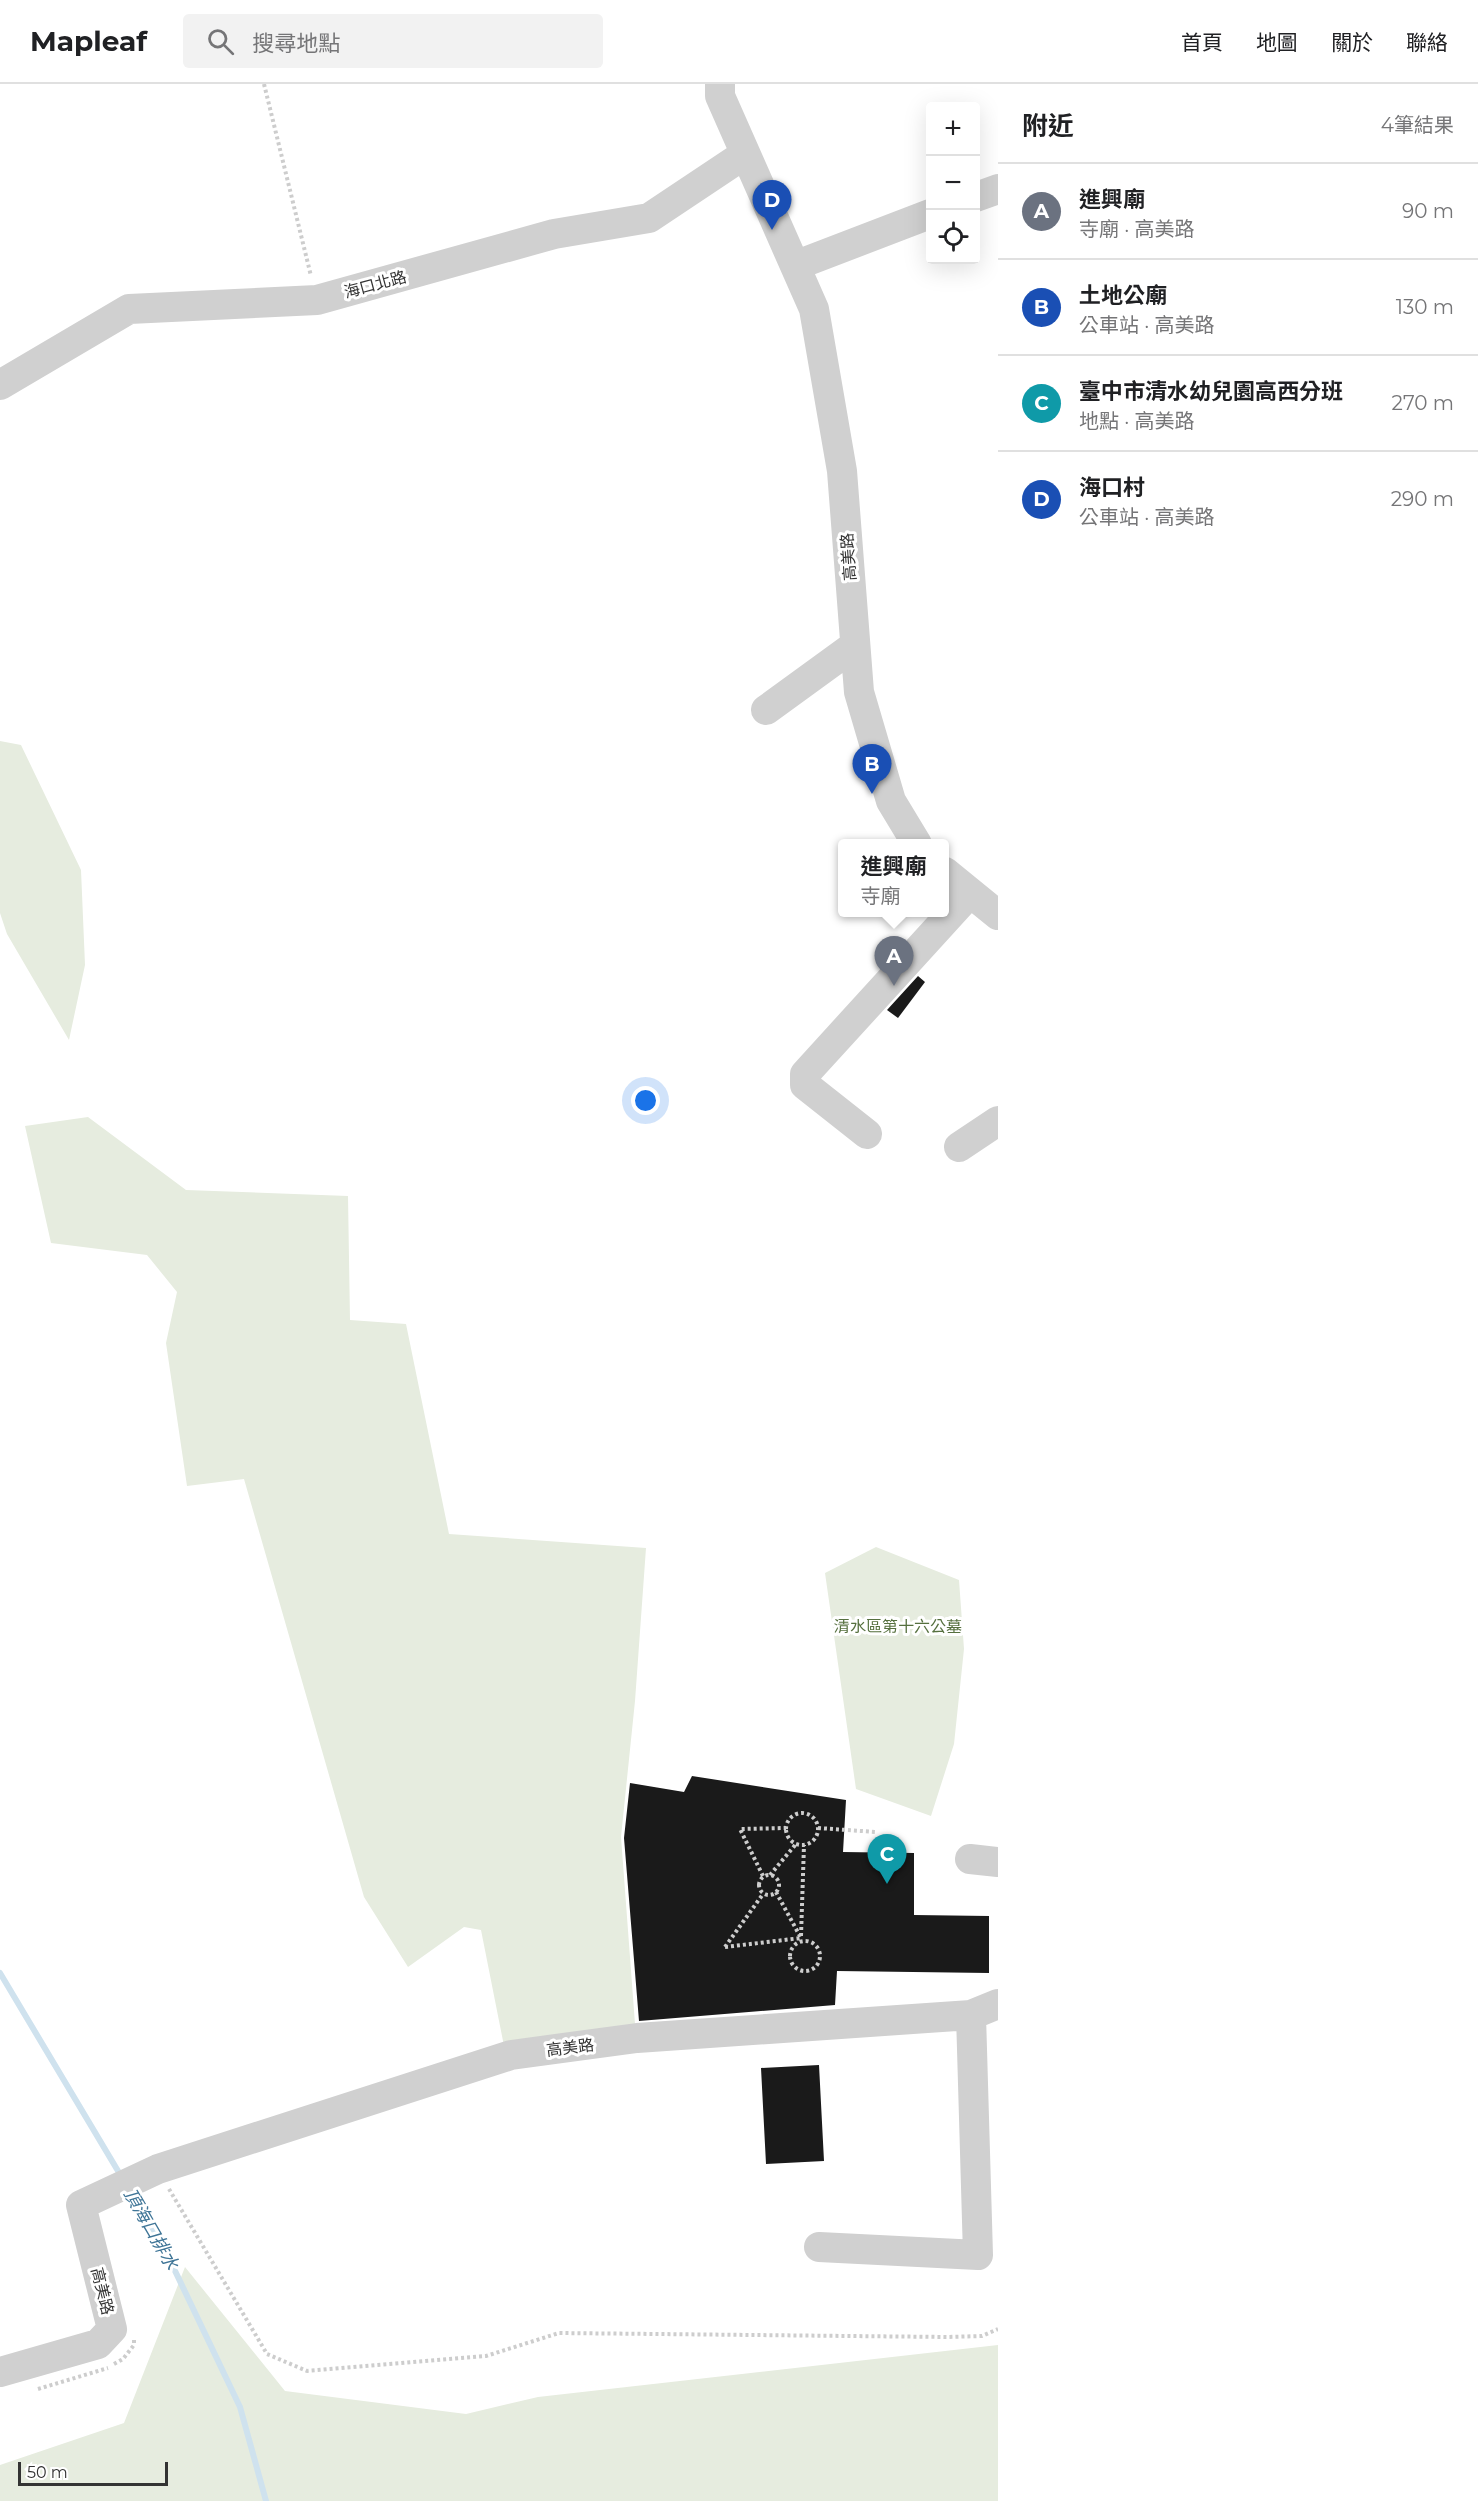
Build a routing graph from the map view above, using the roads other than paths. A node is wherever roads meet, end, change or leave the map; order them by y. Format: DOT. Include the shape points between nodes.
graph roads {
  1 [pos="720,84"];
  2 [pos="745,154"];
  3 [pos="998,189"];
  4 [pos="980,195"];
  5 [pos="926,216"];
  6 [pos="796,265"];
  7 [pos="0,385"];
  8 [pos="854,646"];
  9 [pos="766,710"];
  10 [pos="915,839"];
  11 [pos="949,875"];
  12 [pos="970,892"];
  13 [pos="949,915"];
  14 [pos="998,915"];
  15 [pos="947,917"];
  16 [pos="998,1121"];
  17 [pos="867,1134"];
  18 [pos="959,1147"];
  19 [pos="985,2010"];
  20 [pos="819,2247"];
  21 [pos="0,2372"];
  1 -- 2 [label="street, 高美路" via="720,96"];
  2 -- 6 [label="street, 高美路"];
  2 -- 7 [label="street, 海口北路" via="650,218 554,234 317,300 129,309"];
  3 -- 4 [label="street"];
  5 -- 6 [label="street"];
  6 -- 8 [label="street, 高美路" via="814,309 842,471"];
  8 -- 9 [label="street"];
  8 -- 10 [label="street, 高美路" via="859,692 891,801"];
  11 -- 12 [label="street"];
  12 -- 13 [label="street"];
  12 -- 14 [label="street"];
  15 -- 17 [label="street" via="805,1074 805,1085"];
  16 -- 18 [label="street"];
  19 -- 20 [label="street" via="978,2255"];
  19 -- 21 [label="street, 高美路" via="637,2038 511,2055 161,2175 81,2205 112,2329 98,2344"];
}
